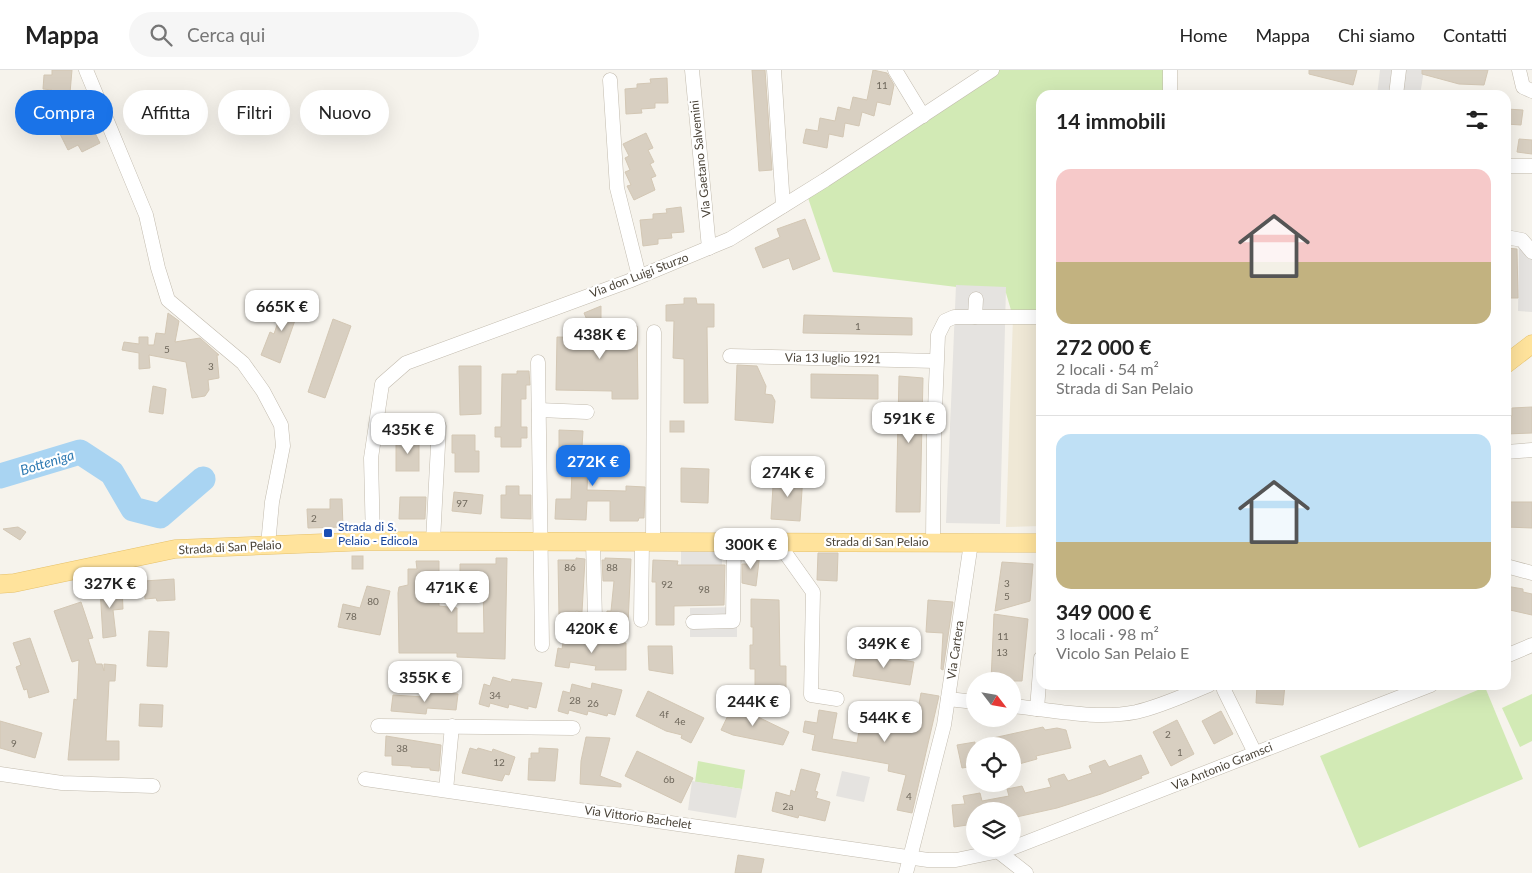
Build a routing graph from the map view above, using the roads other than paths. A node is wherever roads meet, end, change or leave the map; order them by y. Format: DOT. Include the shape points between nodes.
graph roads {
  1 [pos="86,70"];
  2 [pos="692,70"];
  3 [pos="774,70"];
  4 [pos="895,70"];
  5 [pos="992,70"];
  6 [pos="1170,70"];
  7 [pos="1399,70"];
  8 [pos="1519,70"];
  9 [pos="610,80"];
  10 [pos="1170,90"];
  11 [pos="1397,90"];
  12 [pos="1532,91"];
  13 [pos="923,116"];
  14 [pos="1511,166"];
  15 [pos="1532,166"];
  16 [pos="783,206"];
  17 [pos="1511,238"];
  18 [pos="709,248"];
  19 [pos="1532,252"];
  20 [pos="639,276"];
  21 [pos="976,299"];
  22 [pos="975,317"];
  23 [pos="1036,317"];
  24 [pos="654,332"];
  25 [pos="1532,344"];
  26 [pos="730,356"];
  27 [pos="1511,360"];
  28 [pos="936,361"];
  29 [pos="538,362"];
  30 [pos="539,410"];
  31 [pos="587,412"];
  32 [pos="439,426"];
  33 [pos="1532,450"];
  34 [pos="1511,452"];
  35 [pos="734,540"];
  36 [pos="776,540"];
  37 [pos="373,541"];
  38 [pos="433,541"];
  39 [pos="541,541"];
  40 [pos="593,541"];
  41 [pos="648,541"];
  42 [pos="933,542"];
  43 [pos="971,542"];
  44 [pos="1036,542"];
  45 [pos="268,545"];
  46 [pos="1511,567"];
  47 [pos="1532,573"];
  48 [pos="0,584"];
  49 [pos="595,619"];
  50 [pos="641,620"];
  51 [pos="693,622"];
  52 [pos="542,645"];
  53 [pos="1532,645"];
  54 [pos="1511,654"];
  55 [pos="1038,690"];
  56 [pos="1196,690"];
  57 [pos="1224,690"];
  58 [pos="1418,690"];
  59 [pos="948,699"];
  60 [pos="836,700"];
  61 [pos="966,701"];
  62 [pos="1021,707"];
  63 [pos="1037,709"];
  64 [pos="378,726"];
  65 [pos="452,726"];
  66 [pos="573,728"];
  67 [pos="1255,753"];
  68 [pos="0,774"];
  69 [pos="365,779"];
  70 [pos="153,786"];
  71 [pos="446,790"];
  72 [pos="1021,845"];
  73 [pos="910,856"];
  74 [pos="971,857"];
  75 [pos="1013,857"];
  76 [pos="906,873"];
  77 [pos="1026,873"];
  1 -- 45 [label="street" via="146,215 168,300 243,362 264,391 281,425 283,446"];
  2 -- 18 [label="street, Via Gaetano Salvemini"];
  3 -- 16 [label="street"];
  4 -- 13 [label="street"];
  5 -- 13 [label="street, Via don Luigi Sturzo"];
  6 -- 10 [label="street"];
  7 -- 11 [label="street"];
  8 -- 12 [label="street" via="1523,86"];
  9 -- 20 [label="street" via="616,188"];
  13 -- 16 [label="street, Via don Luigi Sturzo"];
  14 -- 15 [label="street"];
  16 -- 18 [label="street, Via don Luigi Sturzo" via="730,239"];
  17 -- 19 [label="street" via="1522,240"];
  18 -- 20 [label="street, Via don Luigi Sturzo"];
  20 -- 37 [label="street, Via don Luigi Sturzo" via="406,362 382,384 371,458"];
  21 -- 22 [label="street"];
  22 -- 23 [label="street"];
  22 -- 28 [label="street" via="954,317 945,321 938,335"];
  24 -- 41 [label="street"];
  25 -- 27 [label="main road"];
  26 -- 28 [label="street, Via 13 luglio 1921"];
  28 -- 42 [label="street"];
  29 -- 30 [label="street"];
  30 -- 31 [label="street"];
  30 -- 39 [label="street"];
  32 -- 38 [label="street"];
  33 -- 34 [label="street"];
  35 -- 36 [label="main road, Strada di San Pelaio"];
  35 -- 41 [label="main road, Strada di San Pelaio"];
  35 -- 51 [label="street" via="733,621"];
  36 -- 42 [label="main road, Strada di San Pelaio"];
  36 -- 60 [label="street" via="813,592 811,696"];
  37 -- 38 [label="main road, Strada di San Pelaio"];
  37 -- 45 [label="main road, Strada di San Pelaio"];
  38 -- 39 [label="main road, Strada di San Pelaio"];
  39 -- 40 [label="main road, Strada di San Pelaio"];
  39 -- 52 [label="street"];
  40 -- 41 [label="main road, Strada di San Pelaio"];
  40 -- 49 [label="street"];
  41 -- 50 [label="street"];
  42 -- 43 [label="main road, Strada di San Pelaio"];
  43 -- 44 [label="main road, Strada di San Pelaio"];
  43 -- 59 [label="street, Via Cartera"];
  45 -- 48 [label="main road, Strada di San Pelaio" via="174,549"];
  46 -- 47 [label="street"];
  53 -- 54 [label="street"];
  55 -- 63 [label="street"];
  56 -- 63 [label="street" via="1153,707 1121,714"];
  57 -- 67 [label="street"];
  58 -- 67 [label="street, Via Antonio Gramsci"];
  59 -- 61 [label="street"];
  59 -- 73 [label="street, Via Cartera"];
  62 -- 63 [label="street"];
  64 -- 65 [label="street"];
  65 -- 66 [label="street"];
  65 -- 71 [label="street"];
  67 -- 72 [label="street, Via Antonio Gramsci"];
  68 -- 70 [label="street" via="62,783"];
  69 -- 71 [label="street, Via Vittorio Bachelet"];
  71 -- 73 [label="street, Via Vittorio Bachelet"];
  73 -- 74 [label="street, Via Antonio Gramsci" via="928,860"];
  73 -- 76 [label="street, Via Cartera"];
  75 -- 77 [label="street"];
}
